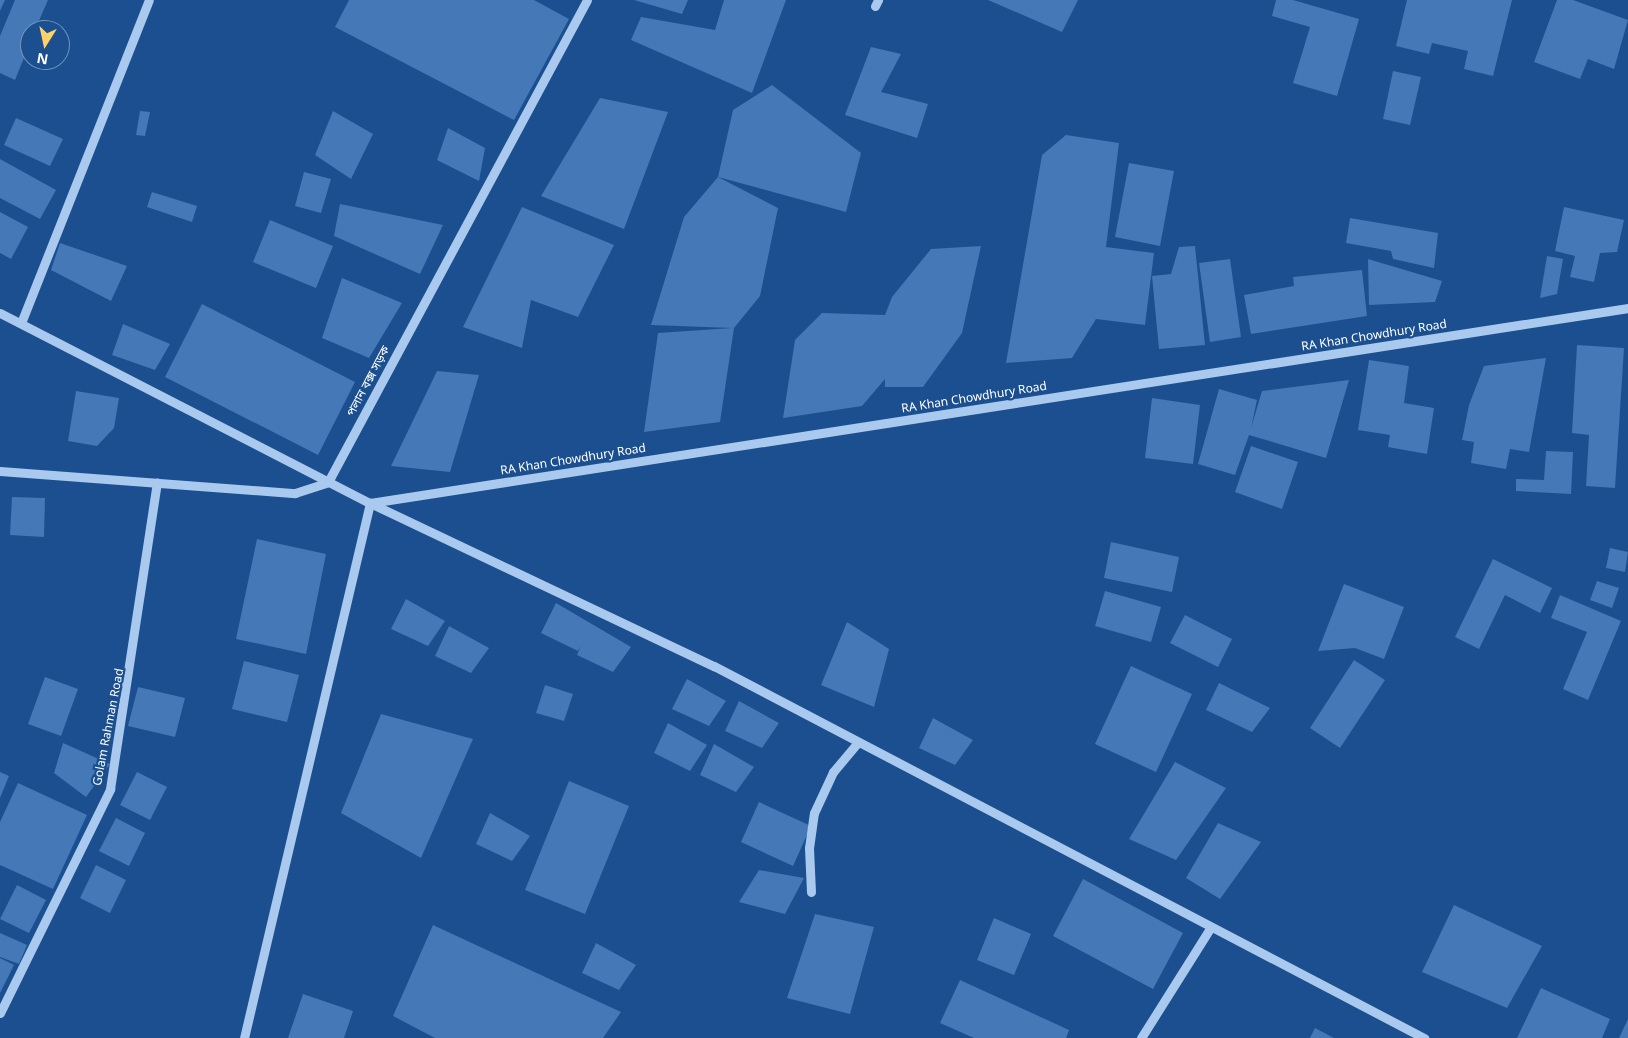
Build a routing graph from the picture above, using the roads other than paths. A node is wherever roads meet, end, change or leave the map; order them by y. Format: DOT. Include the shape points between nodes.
graph roads {
  1 [pos="149,0"];
  2 [pos="587,0"];
  3 [pos="1628,308"];
  4 [pos="0,313"];
  5 [pos="21,323"];
  6 [pos="0,471"];
  7 [pos="328,482"];
  8 [pos="157,483"];
  9 [pos="370,503"];
  10 [pos="858,742"];
  11 [pos="812,892"];
  12 [pos="1211,927"];
  13 [pos="0,1013"];
  14 [pos="244,1038"];
  15 [pos="1142,1038"];
  16 [pos="1424,1038"];
  1 -- 5 [label="street"];
  2 -- 7 [label="street, পলান বক্স সড়ক"];
  3 -- 9 [label="street, RA Khan Chowdhury Road"];
  4 -- 5 [label="street"];
  5 -- 7 [label="street"];
  6 -- 8 [label="street"];
  7 -- 8 [label="street" via="295,493"];
  7 -- 9 [label="street"];
  8 -- 13 [label="street, Golam Rahman Road" via="110,789"];
  9 -- 10 [label="street" via="714,666"];
  9 -- 14 [label="street" via="274,897"];
  10 -- 11 [label="street" via="834,772 814,813 809,848"];
  10 -- 12 [label="street"];
  12 -- 15 [label="street"];
  12 -- 16 [label="street"];
}
